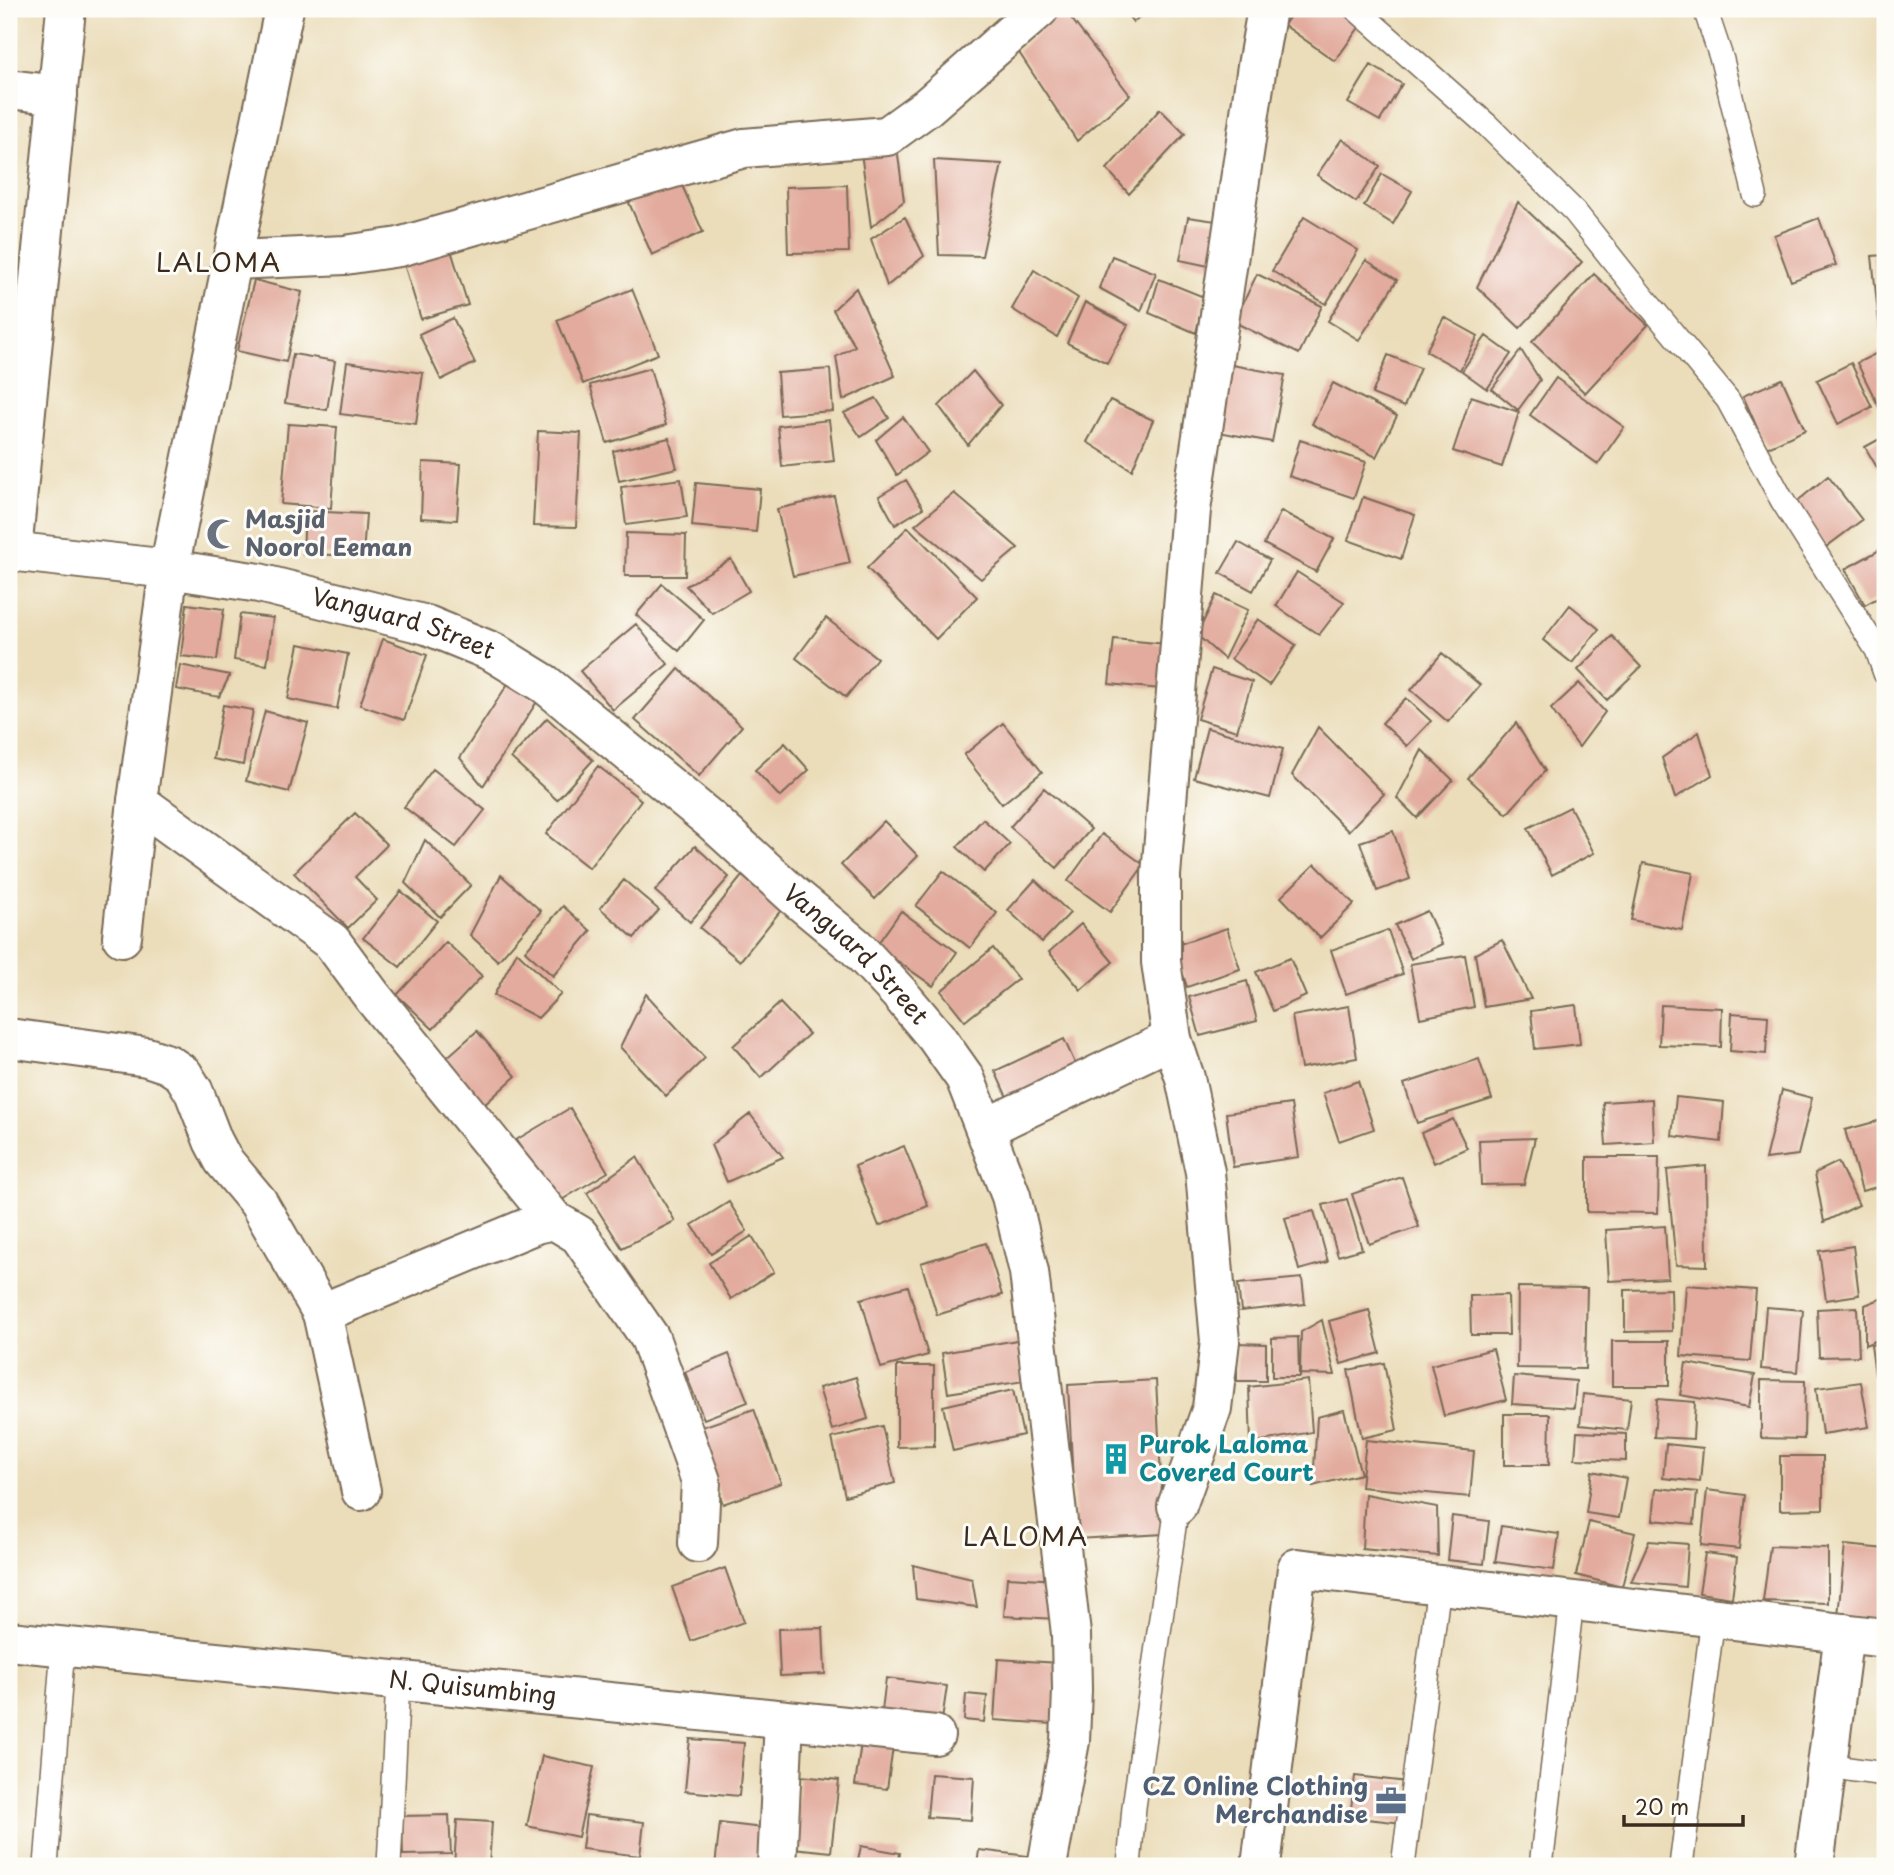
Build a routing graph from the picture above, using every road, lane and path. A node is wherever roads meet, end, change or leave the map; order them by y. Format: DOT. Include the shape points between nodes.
graph roads {
  1 [pos="66,9"];
  2 [pos="284,9"];
  3 [pos="1039,9"];
  4 [pos="1267,9"];
  5 [pos="1356,9"];
  6 [pos="1705,9"];
  7 [pos="9,89"];
  8 [pos="58,95"];
  9 [pos="1755,195"];
  10 [pos="233,260"];
  11 [pos="10,551"];
  12 [pos="169,569"];
  13 [pos="1885,673"];
  14 [pos="137,801"];
  15 [pos="122,937"];
  16 [pos="9,1038"];
  17 [pos="1172,1039"];
  18 [pos="986,1128"];
  19 [pos="554,1220"];
  20 [pos="322,1313"];
  21 [pos="361,1490"];
  22 [pos="1177,1506"];
  23 [pos="698,1543"];
  24 [pos="1439,1584"];
  25 [pos="1572,1601"];
  26 [pos="1713,1618"];
  27 [pos="1843,1633"];
  28 [pos="1885,1639"];
  29 [pos="9,1641"];
  30 [pos="62,1646"];
  31 [pos="398,1680"];
  32 [pos="785,1720"];
  33 [pos="935,1735"];
  34 [pos="1826,1766"];
  35 [pos="1885,1774"];
  36 [pos="46,1866"];
  37 [pos="389,1866"];
  38 [pos="777,1866"];
  39 [pos="1047,1866"];
  40 [pos="1129,1866"];
  41 [pos="1261,1866"];
  42 [pos="1404,1866"];
  43 [pos="1541,1866"];
  44 [pos="1681,1866"];
  45 [pos="1814,1866"];
  1 -- 8 [label="street"];
  2 -- 10 [label="street"];
  3 -- 10 [label="street" via="887,136 744,148 399,247 345,255"];
  4 -- 17 [label="street" via="1191,510 1161,875 1161,962"];
  5 -- 13 [label="lane" via="1487,125 1575,212 1728,400 1782,500 1877,650"];
  6 -- 9 [label="lane"];
  7 -- 8 [label="street"];
  8 -- 11 [label="street"];
  10 -- 12 [label="street"];
  11 -- 12 [label="street, Vanguard Street"];
  12 -- 14 [label="street"];
  12 -- 18 [label="street, Vanguard Street" via="259,583 426,625 493,652 545,684 856,947 936,1037 965,1078"];
  14 -- 15 [label="street"];
  14 -- 19 [label="street" via="332,942"];
  16 -- 20 [label="street" via="147,1057 183,1074 223,1160 258,1202"];
  17 -- 18 [label="street"];
  17 -- 22 [label="street" via="1205,1172 1220,1341 1213,1408"];
  18 -- 39 [label="street, Vanguard Street" via="1011,1196 1028,1272 1071,1634 1070,1741"];
  19 -- 20 [label="street"];
  19 -- 23 [label="street" via="579,1235 650,1338 701,1481"];
  20 -- 21 [label="street"];
  22 -- 40 [label="lane"];
  24 -- 25 [label="street"];
  24 -- 41 [label="street" via="1297,1568"];
  24 -- 42 [label="lane"];
  25 -- 26 [label="street"];
  25 -- 43 [label="lane"];
  26 -- 27 [label="street"];
  26 -- 44 [label="lane"];
  27 -- 28 [label="street"];
  27 -- 34 [label="street"];
  29 -- 30 [label="street, N. Quisumbing"];
  30 -- 31 [label="street, N. Quisumbing"];
  30 -- 36 [label="lane"];
  31 -- 32 [label="street, N. Quisumbing"];
  31 -- 37 [label="lane"];
  32 -- 33 [label="street, N. Quisumbing"];
  32 -- 38 [label="street"];
  34 -- 35 [label="lane"];
  34 -- 45 [label="street"];
}
